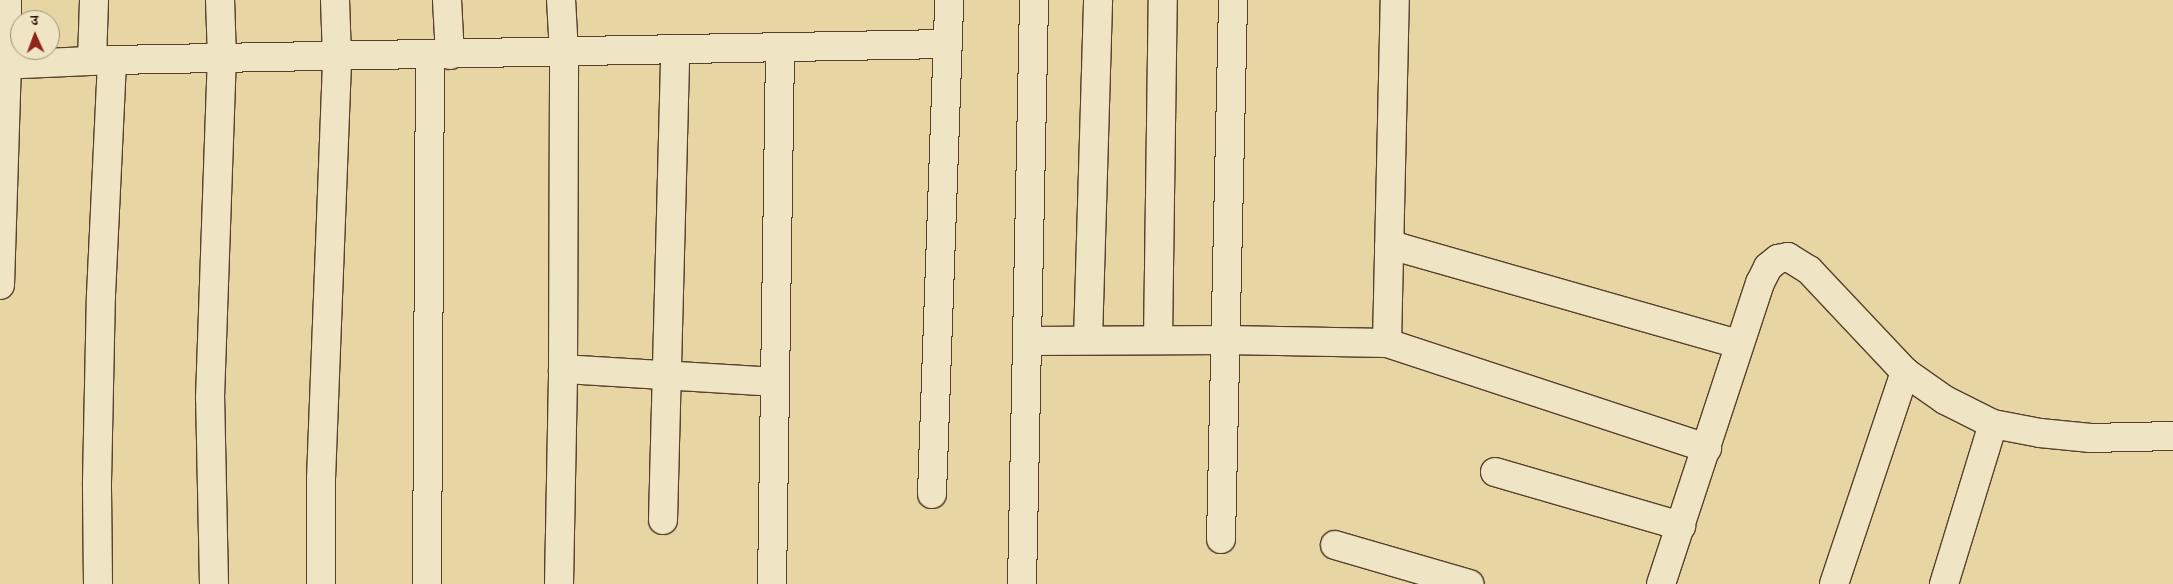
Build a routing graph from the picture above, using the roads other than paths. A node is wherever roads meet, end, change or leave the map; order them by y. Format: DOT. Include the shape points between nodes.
graph roads {
  1 [pos="7,0"];
  2 [pos="94,0"];
  3 [pos="220,0"];
  4 [pos="335,0"];
  5 [pos="447,0"];
  6 [pos="561,0"];
  7 [pos="949,0"];
  8 [pos="1034,0"];
  9 [pos="1098,0"];
  10 [pos="1163,0"];
  11 [pos="1233,0"];
  12 [pos="1395,0"];
  13 [pos="947,44"];
  14 [pos="780,49"];
  15 [pos="675,51"];
  16 [pos="564,53"];
  17 [pos="440,55"];
  18 [pos="337,57"];
  19 [pos="222,59"];
  20 [pos="102,61"];
  21 [pos="4,64"];
  22 [pos="1389,247"];
  23 [pos="0,285"];
  24 [pos="1027,340"];
  25 [pos="1088,340"];
  26 [pos="1158,340"];
  27 [pos="1226,340"];
  28 [pos="1387,343"];
  29 [pos="1739,344"];
  30 [pos="563,369"];
  31 [pos="1905,372"];
  32 [pos="667,374"];
  33 [pos="775,382"];
  34 [pos="1993,424"];
  35 [pos="2173,436"];
  36 [pos="1706,448"];
  37 [pos="1495,472"];
  38 [pos="932,494"];
  39 [pos="663,520"];
  40 [pos="1680,526"];
  41 [pos="1221,540"];
  42 [pos="1335,545"];
  43 [pos="98,584"];
  44 [pos="214,584"];
  45 [pos="321,584"];
  46 [pos="427,584"];
  47 [pos="559,584"];
  48 [pos="772,584"];
  49 [pos="1022,584"];
  50 [pos="1469,584"];
  51 [pos="1661,584"];
  52 [pos="1834,584"];
  53 [pos="1944,584"];
  1 -- 21 [label="street"];
  2 -- 20 [label="street"];
  3 -- 19 [label="street"];
  4 -- 18 [label="street"];
  5 -- 17 [label="street"];
  6 -- 16 [label="street"];
  7 -- 13 [label="street"];
  8 -- 24 [label="street"];
  9 -- 25 [label="street"];
  10 -- 26 [label="street"];
  11 -- 27 [label="street"];
  12 -- 22 [label="street"];
  13 -- 14 [label="street"];
  13 -- 38 [label="street"];
  14 -- 15 [label="street"];
  14 -- 33 [label="street"];
  15 -- 16 [label="street"];
  15 -- 32 [label="street"];
  16 -- 17 [label="street"];
  16 -- 30 [label="street"];
  17 -- 18 [label="street"];
  17 -- 46 [label="street"];
  18 -- 19 [label="street"];
  18 -- 45 [label="street" via="321,479"];
  19 -- 20 [label="street"];
  19 -- 44 [label="street" via="210,398"];
  20 -- 21 [label="street"];
  20 -- 43 [label="street"];
  21 -- 23 [label="street"];
  22 -- 28 [label="street"];
  22 -- 29 [label="street"];
  24 -- 25 [label="street"];
  24 -- 49 [label="street"];
  25 -- 26 [label="street"];
  26 -- 27 [label="street"];
  27 -- 28 [label="street"];
  27 -- 41 [label="street"];
  28 -- 36 [label="street"];
  29 -- 31 [label="street" via="1768,267 1778,259 1788,257 1808,270"];
  29 -- 36 [label="street"];
  30 -- 32 [label="street"];
  30 -- 47 [label="street"];
  31 -- 34 [label="street" via="1945,400"];
  31 -- 52 [label="street"];
  32 -- 33 [label="street"];
  32 -- 39 [label="street"];
  33 -- 48 [label="street"];
  34 -- 35 [label="street" via="2091,438"];
  34 -- 53 [label="street"];
  36 -- 40 [label="street"];
  37 -- 40 [label="street"];
  40 -- 51 [label="street"];
  42 -- 50 [label="street"];
}
